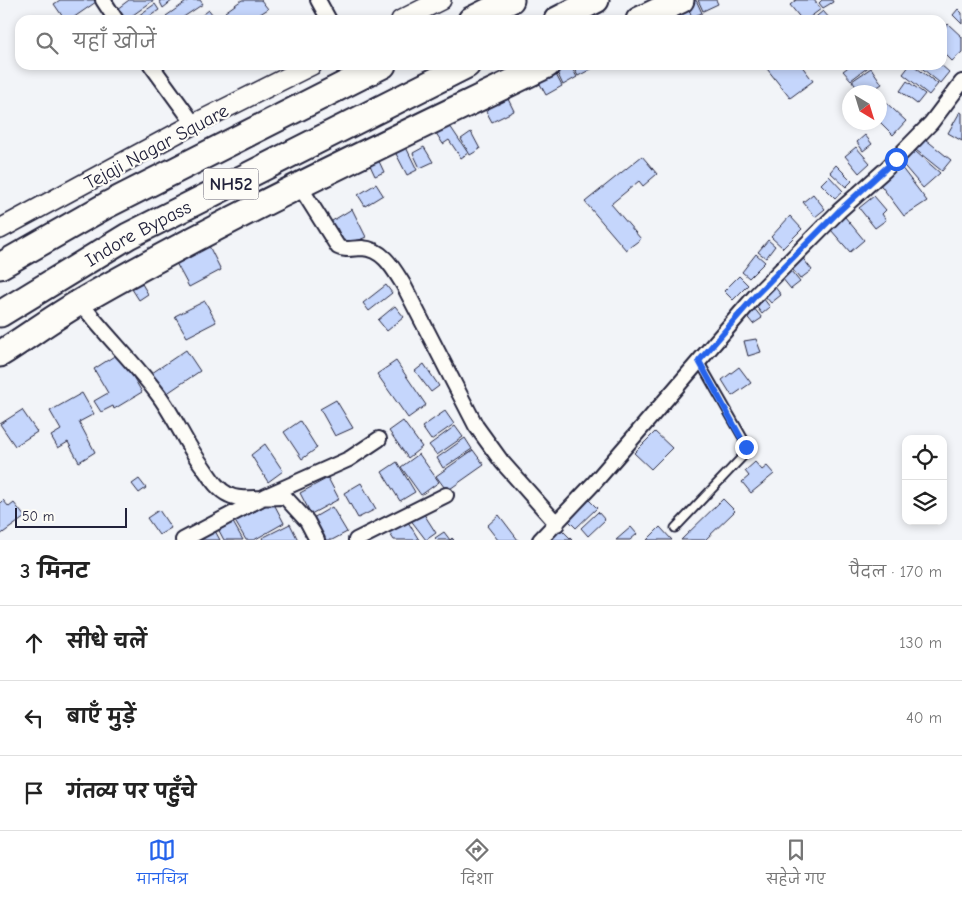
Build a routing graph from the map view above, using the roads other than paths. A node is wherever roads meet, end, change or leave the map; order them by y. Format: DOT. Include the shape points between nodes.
graph roads {
  1 [pos="104,0"];
  2 [pos="318,0"];
  3 [pos="511,0"];
  4 [pos="596,0"];
  5 [pos="680,0"];
  6 [pos="429,3"];
  7 [pos="113,15"];
  8 [pos="326,15"];
  9 [pos="409,15"];
  10 [pos="482,15"];
  11 [pos="567,15"];
  12 [pos="649,15"];
  13 [pos="155,70"];
  14 [pos="302,70"];
  15 [pos="373,70"];
  16 [pos="457,70"];
  17 [pos="537,70"];
  18 [pos="962,82"];
  19 [pos="194,124"];
  20 [pos="299,186"];
  21 [pos="0,229"];
  22 [pos="0,266"];
  23 [pos="80,302"];
  24 [pos="0,314"];
  25 [pos="0,354"];
  26 [pos="699,361"];
  27 [pos="379,439"];
  28 [pos="446,495"];
  29 [pos="266,496"];
  30 [pos="557,524"];
  31 [pos="675,528"];
  32 [pos="182,540"];
  33 [pos="317,540"];
  34 [pos="356,540"];
  35 [pos="540,540"];
  1 -- 7 [label="street"];
  2 -- 8 [label="street"];
  3 -- 10 [label="highway"];
  4 -- 11 [label="highway"];
  5 -- 12 [label="highway"];
  6 -- 9 [label="street"];
  13 -- 19 [label="street"];
  14 -- 19 [label="street, Tejaji Nagar Square"];
  15 -- 22 [label="highway, Indore Bypass / NH52" via="106,205"];
  16 -- 24 [label="highway, Indore Bypass / NH52" via="128,236"];
  17 -- 20 [label="highway"];
  18 -- 26 [label="street" via="931,123 756,295"];
  19 -- 21 [label="street, Tejaji Nagar Square"];
  20 -- 23 [label="highway"];
  20 -- 30 [label="street" via="338,247 343,250 371,249 390,264 476,426 502,462"];
  23 -- 25 [label="highway"];
  23 -- 29 [label="street" via="157,393 217,486 241,500"];
  26 -- 30 [label="street"];
  26 -- 31 [label="lane" via="743,438 745,454"];
  27 -- 29 [label="street" via="349,459"];
  28 -- 34 [label="street"];
  29 -- 32 [label="street"];
  29 -- 33 [label="street" via="285,497 296,507"];
  30 -- 35 [label="street"];
}
